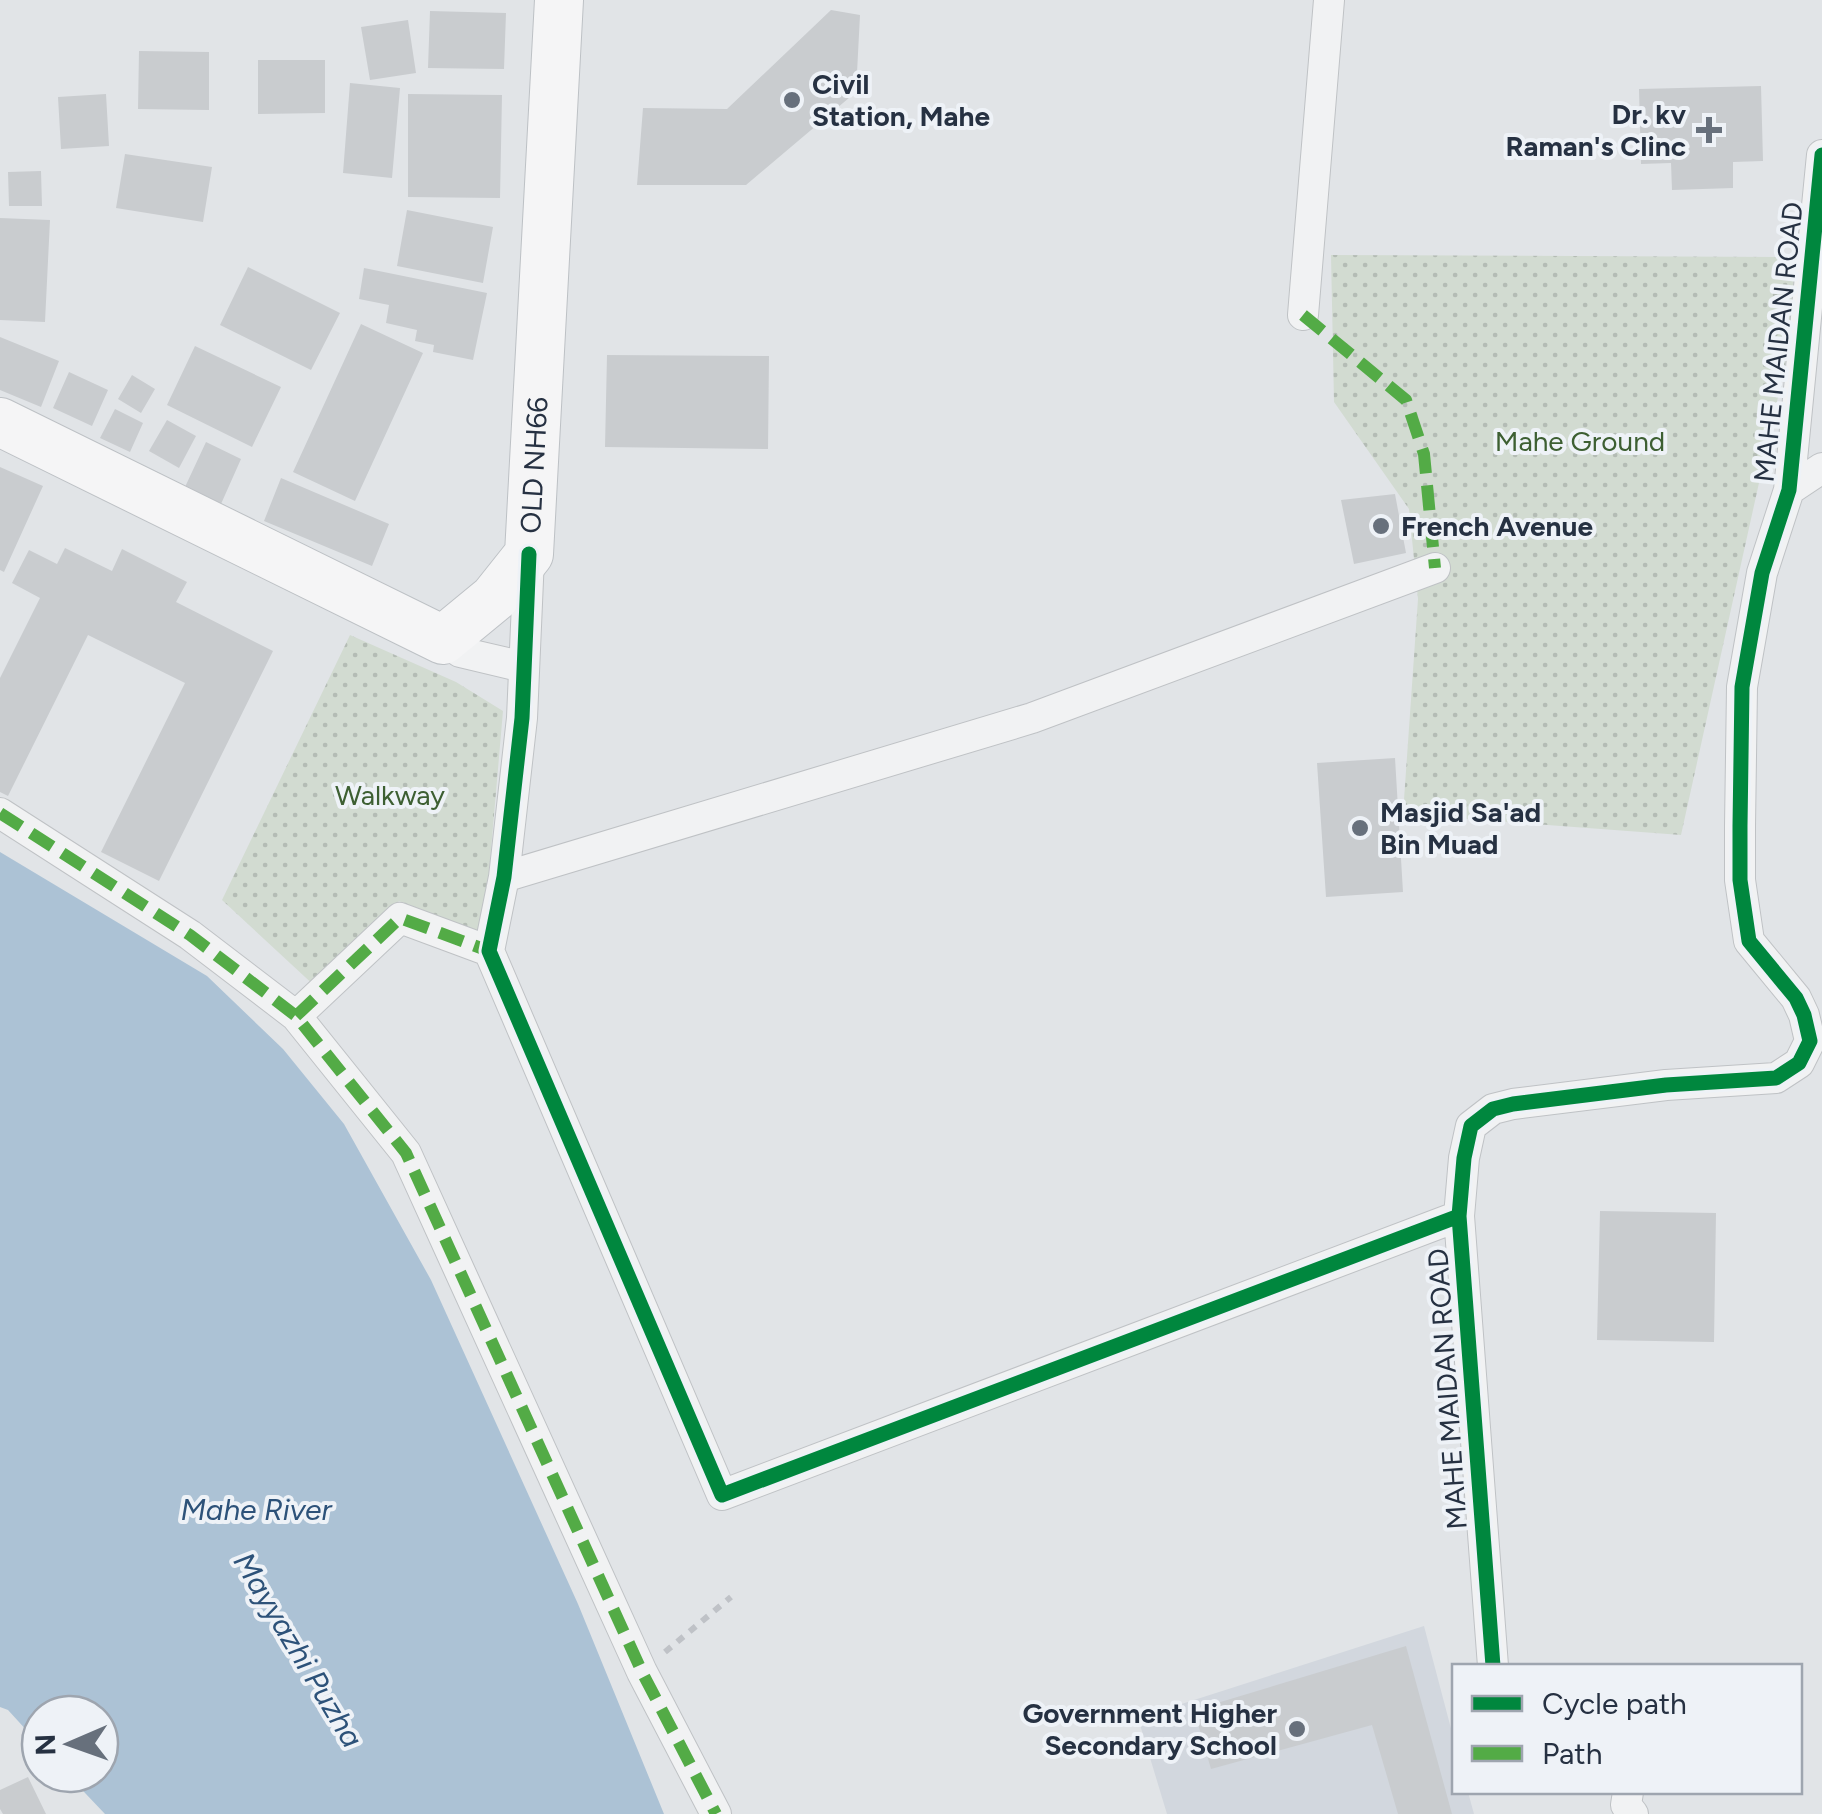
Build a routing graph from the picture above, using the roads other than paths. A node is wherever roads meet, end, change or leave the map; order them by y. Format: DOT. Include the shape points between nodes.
graph roads {
  1 [pos="558,0"];
  2 [pos="1328,0"];
  3 [pos="1822,156"];
  4 [pos="1304,314"];
  5 [pos="0,422"];
  6 [pos="1822,468"];
  7 [pos="1790,490"];
  8 [pos="530,554"];
  9 [pos="1435,568"];
  10 [pos="444,640"];
  11 [pos="524,667"];
  12 [pos="0,813"];
  13 [pos="504,877"];
  14 [pos="489,951"];
  15 [pos="296,1016"];
  16 [pos="1460,1216"];
  17 [pos="1493,1664"];
  18 [pos="716,1814"];
  1 -- 8 [label="main road, OLD NH66"];
  2 -- 4 [label="street"];
  3 -- 7 [label="street, MAHE MAIDAN ROAD"];
  5 -- 10 [label="main road"];
  6 -- 7 [label="street, MAHE MAIDAN ROAD"];
  7 -- 16 [label="street, MAHE MAIDAN ROAD" via="1762,573 1742,687 1740,880 1749,941 1796,998 1810,1041 1799,1063 1776,1078 1666,1085 1493,1109 1471,1126"];
  8 -- 10 [label="main road, OLD NH66" via="494,598"];
  8 -- 11 [label="street"];
  9 -- 13 [label="street" via="1032,718"];
  10 -- 11 [label="street" via="460,652"];
  11 -- 13 [label="street"];
  12 -- 15 [label="street" via="190,935"];
  13 -- 14 [label="street"];
  14 -- 15 [label="street" via="400,918"];
  14 -- 16 [label="street" via="722,1495"];
  15 -- 18 [label="street" via="406,1153 642,1672"];
  16 -- 17 [label="street, MAHE MAIDAN ROAD"];
}
